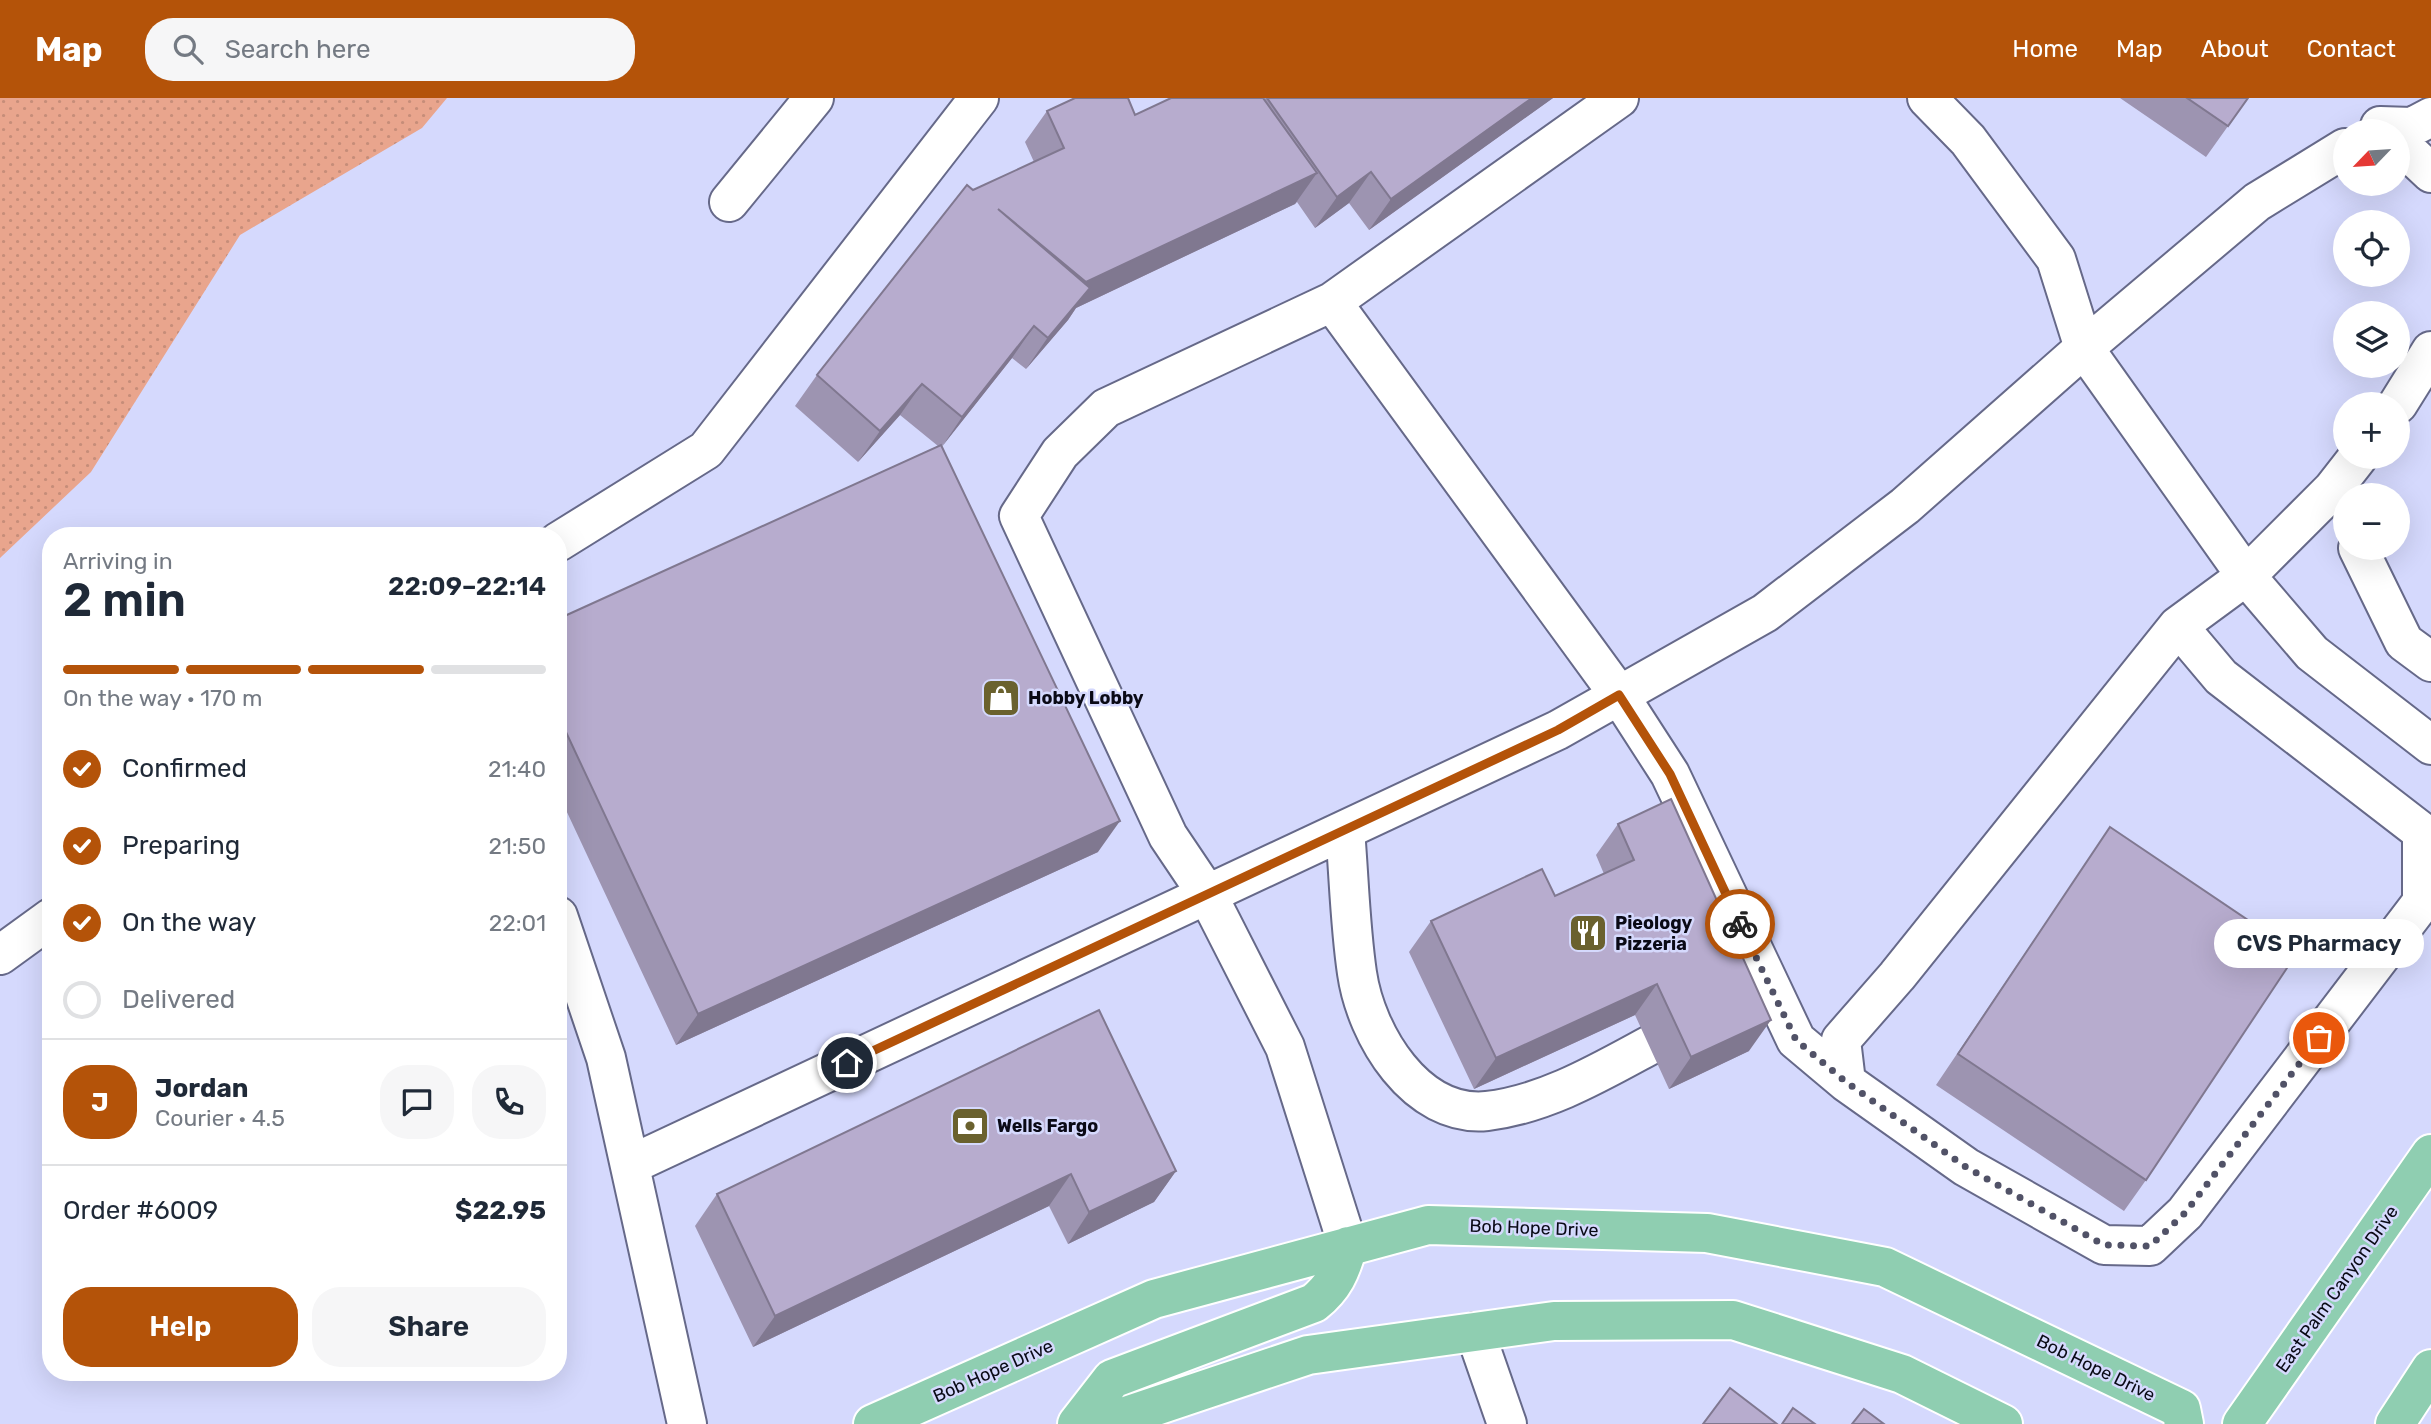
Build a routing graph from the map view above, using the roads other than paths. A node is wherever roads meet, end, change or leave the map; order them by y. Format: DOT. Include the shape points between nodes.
graph roads {
  1 [pos="814,98"];
  2 [pos="979,98"];
  3 [pos="1619,98"];
  4 [pos="1927,98"];
  5 [pos="2431,117"];
  6 [pos="2410,127"];
  7 [pos="2410,150"];
  8 [pos="2333,155"];
  9 [pos="2431,173"];
  10 [pos="729,202"];
  11 [pos="1332,302"];
  12 [pos="2084,348"];
  13 [pos="2431,351"];
  14 [pos="2405,392"];
  15 [pos="2349,469"];
  16 [pos="567,536"];
  17 [pos="2364,560"];
  18 [pos="2246,576"];
  19 [pos="2178,626"];
  20 [pos="2431,662"];
  21 [pos="1619,695"];
  22 [pos="2431,745"];
  23 [pos="1345,830"];
  24 [pos="1207,894"];
  25 [pos="42,925"];
  26 [pos="567,942"];
  27 [pos="0,955"];
  28 [pos="1654,1043"];
  29 [pos="1846,1082"];
  30 [pos="2431,1154"];
  31 [pos="630,1165"];
  32 [pos="1348,1247"];
  33 [pos="1475,1332"];
  34 [pos="2431,1369"];
  35 [pos="687,1424"];
  36 [pos="873,1424"];
  37 [pos="1077,1424"];
  38 [pos="1101,1424"];
  39 [pos="1507,1424"];
  40 [pos="2003,1424"];
  41 [pos="2184,1424"];
  42 [pos="2242,1424"];
  43 [pos="2395,1424"];
  1 -- 10 [label="street"];
  2 -- 16 [label="street" via="706,450"];
  3 -- 11 [label="street"];
  4 -- 12 [label="street" via="1968,140 2056,259"];
  5 -- 6 [label="street"];
  7 -- 9 [label="street"];
  8 -- 12 [label="street" via="2257,202"];
  11 -- 21 [label="street"];
  11 -- 24 [label="street" via="1106,408 1060,453 1019,516 1168,836"];
  12 -- 18 [label="street"];
  12 -- 21 [label="street" via="1905,506 1765,614"];
  13 -- 14 [label="street"];
  15 -- 18 [label="street"];
  17 -- 20 [label="street" via="2404,642"];
  18 -- 19 [label="street"];
  18 -- 22 [label="street" via="2312,653"];
  19 -- 29 [label="street" via="1841,1040"];
  19 -- 29 [label="street" via="2221,677 2422,832 2422,902 2185,1213 2150,1246 2104,1245 1966,1167"];
  21 -- 23 [label="street" via="1558,730"];
  21 -- 29 [label="street" via="1670,774 1755,989 1796,1040"];
  23 -- 24 [label="street"];
  23 -- 28 [label="street" via="1357,975 1373,1023 1393,1060 1419,1090 1449,1107 1484,1111 1512,1107 1544,1098"];
  24 -- 31 [label="street"];
  24 -- 32 [label="street" via="1285,1047"];
  25 -- 27 [label="street"];
  26 -- 31 [label="street" via="607,1058"];
  30 -- 42 [label="main road, East Palm Canyon Drive"];
  31 -- 35 [label="street"];
  32 -- 36 [label="main road, Bob Hope Drive" via="1154,1299"];
  32 -- 37 [label="main road" via="1331,1289 1314,1303 1112,1379"];
  32 -- 41 [label="main road, Bob Hope Drive" via="1428,1225 1707,1233 1885,1267 2181,1409"];
  33 -- 38 [label="main road" via="1308,1355"];
  33 -- 39 [label="street"];
  33 -- 40 [label="main road" via="1554,1321 1733,1320 1902,1374"];
  34 -- 43 [label="main road"];
}
